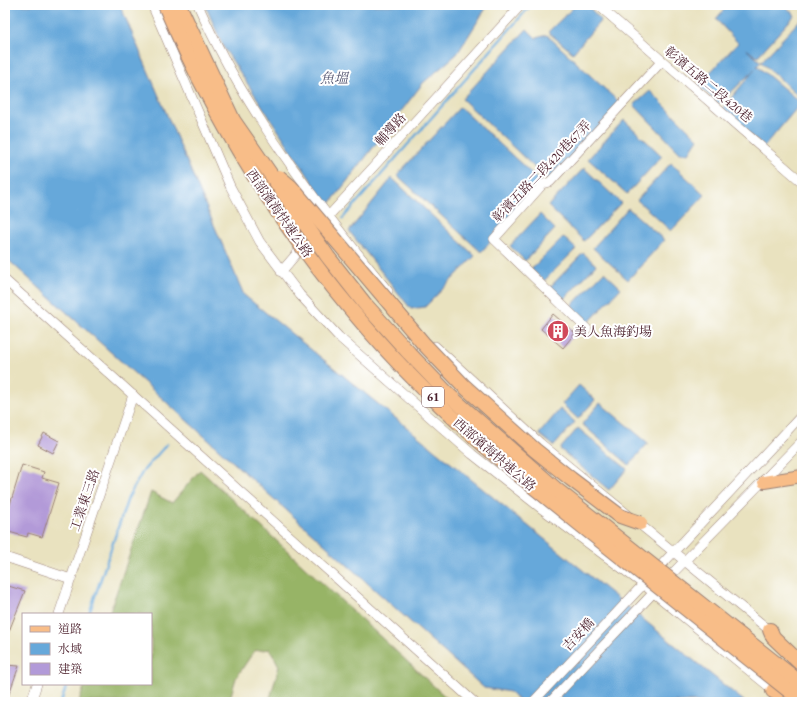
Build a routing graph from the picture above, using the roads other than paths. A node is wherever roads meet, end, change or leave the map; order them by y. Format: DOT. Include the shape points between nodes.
graph roads {
  1 [pos="152,5"];
  2 [pos="165,5"];
  3 [pos="179,5"];
  4 [pos="198,5"];
  5 [pos="521,5"];
  6 [pos="598,5"];
  7 [pos="662,61"];
  8 [pos="266,168"];
  9 [pos="251,173"];
  10 [pos="802,182"];
  11 [pos="327,217"];
  12 [pos="281,272"];
  13 [pos="5,280"];
  14 [pos="587,329"];
  15 [pos="133,395"];
  16 [pos="802,415"];
  17 [pos="802,441"];
  18 [pos="802,476"];
  19 [pos="764,482"];
  20 [pos="640,523"];
  21 [pos="673,552"];
  22 [pos="5,557"];
  23 [pos="609,558"];
  24 [pos="685,561"];
  25 [pos="71,579"];
  26 [pos="643,584"];
  27 [pos="653,593"];
  28 [pos="59,613"];
  29 [pos="770,630"];
  30 [pos="802,656"];
  31 [pos="802,665"];
  32 [pos="802,684"];
  33 [pos="37,685"];
  34 [pos="773,691"];
  35 [pos="802,701"];
  36 [pos="31,702"];
  37 [pos="474,702"];
  38 [pos="533,702"];
  39 [pos="550,702"];
  40 [pos="787,702"];
  41 [pos="795,702"];
  1 -- 12 [label="street" via="230,186 260,242"];
  2 -- 9 [label="highway, 西部濱海快速公路 / 61, bridge" via="224,126"];
  3 -- 8 [label="highway, 西部濱海快速公路 / 61, bridge" via="233,120"];
  4 -- 11 [label="street" via="253,109"];
  5 -- 11 [label="street, 輔導路"];
  6 -- 7 [label="street, 彰濱五路二段420巷"];
  7 -- 10 [label="street, 彰濱五路二段420巷"];
  7 -- 14 [label="street, 彰濱五路二段420巷67弄" via="550,182 543,184 494,239"];
  8 -- 20 [label="highway, bridge" via="291,187 423,343 464,386 571,479 620,516"];
  8 -- 32 [label="highway, 西部濱海快速公路 / 61, bridge" via="364,304 450,396 557,490"];
  9 -- 23 [label="highway" via="259,197 275,225 348,318 437,411 510,476 586,533"];
  9 -- 35 [label="highway, 西部濱海快速公路 / 61, bridge" via="354,313 440,405 511,470"];
  11 -- 12 [label="street, 輔導路"];
  11 -- 20 [label="street" via="428,339 540,443"];
  12 -- 23 [label="street" via="339,337 472,454"];
  13 -- 15 [label="street"];
  15 -- 25 [label="street, 工業東三路"];
  15 -- 37 [label="street"];
  16 -- 21 [label="street, 吉安橋"];
  17 -- 19 [label="street, 吉安橋"];
  18 -- 19 [label="main road"];
  19 -- 24 [label="street, 吉安橋"];
  20 -- 21 [label="street"];
  21 -- 24 [label="street"];
  21 -- 26 [label="street, 吉安橋"];
  22 -- 25 [label="street"];
  23 -- 26 [label="street"];
  24 -- 27 [label="street, 吉安橋"];
  24 -- 29 [label="street"];
  25 -- 28 [label="street, 工業東三路"];
  26 -- 27 [label="street"];
  26 -- 38 [label="street, 吉安橋"];
  27 -- 34 [label="street"];
  27 -- 39 [label="street, 吉安橋"];
  29 -- 30 [label="street"];
  29 -- 31 [label="highway" via="773,637"];
  33 -- 36 [label="street"];
  34 -- 40 [label="street"];
  34 -- 41 [label="highway"];
}
